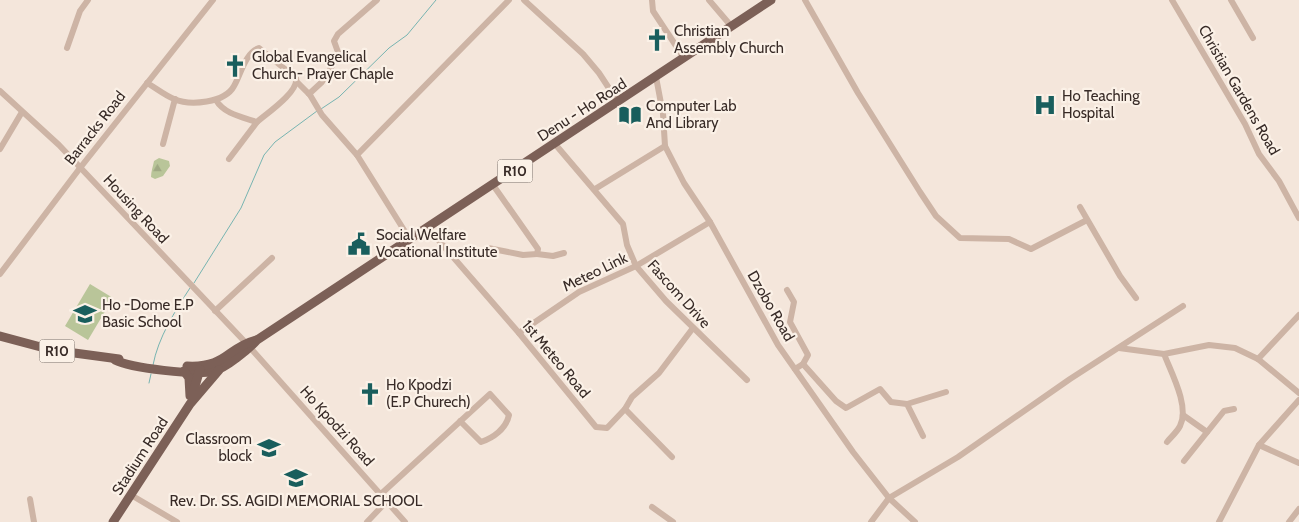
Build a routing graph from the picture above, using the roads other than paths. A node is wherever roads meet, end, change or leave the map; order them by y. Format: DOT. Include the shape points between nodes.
graph roads {
  1 [pos="88,0"];
  2 [pos="213,0"];
  3 [pos="377,0"];
  4 [pos="509,0"];
  5 [pos="524,0"];
  6 [pos="652,0"];
  7 [pos="709,0"];
  8 [pos="771,0"];
  9 [pos="805,0"];
  10 [pos="1172,0"];
  11 [pos="1231,0"];
  12 [pos="732,27"];
  13 [pos="1253,38"];
  14 [pos="67,48"];
  15 [pos="684,58"];
  16 [pos="656,77"];
  17 [pos="296,80"];
  18 [pos="147,84"];
  19 [pos="0,91"];
  20 [pos="309,94"];
  21 [pos="175,99"];
  22 [pos="216,100"];
  23 [pos="618,102"];
  24 [pos="22,112"];
  25 [pos="256,122"];
  26 [pos="163,144"];
  27 [pos="555,144"];
  28 [pos="665,146"];
  29 [pos="0,149"];
  30 [pos="357,155"];
  31 [pos="229,159"];
  32 [pos="80,168"];
  33 [pos="493,186"];
  34 [pos="595,189"];
  35 [pos="1080,207"];
  36 [pos="1299,218"];
  37 [pos="1087,220"];
  38 [pos="710,222"];
  39 [pos="427,227"];
  40 [pos="409,238"];
  41 [pos="488,248"];
  42 [pos="564,253"];
  43 [pos="538,254"];
  44 [pos="272,258"];
  45 [pos="3,263"];
  46 [pos="636,266"];
  47 [pos="0,274"];
  48 [pos="787,290"];
  49 [pos="1136,298"];
  50 [pos="1182,306"];
  51 [pos="215,311"];
  52 [pos="1299,315"];
  53 [pos="693,328"];
  54 [pos="519,333"];
  55 [pos="0,336"];
  56 [pos="248,345"];
  57 [pos="1118,348"];
  58 [pos="1164,354"];
  59 [pos="1258,359"];
  60 [pos="803,364"];
  61 [pos="153,365"];
  62 [pos="200,369"];
  63 [pos="795,369"];
  64 [pos="219,370"];
  65 [pos="184,371"];
  66 [pos="747,380"];
  67 [pos="946,392"];
  68 [pos="1299,393"];
  69 [pos="1299,400"];
  70 [pos="190,404"];
  71 [pos="907,404"];
  72 [pos="625,409"];
  73 [pos="1234,409"];
  74 [pos="1183,415"];
  75 [pos="460,421"];
  76 [pos="1207,432"];
  77 [pos="923,436"];
  78 [pos="1167,442"];
  79 [pos="1259,445"];
  80 [pos="672,457"];
  81 [pos="1184,461"];
  82 [pos="1299,463"];
  83 [pos="381,494"];
  84 [pos="131,495"];
  85 [pos="888,498"];
  86 [pos="30,500"];
  87 [pos="387,501"];
  88 [pos="652,507"];
  89 [pos="1299,509"];
  90 [pos="34,522"];
  91 [pos="113,522"];
  92 [pos="177,522"];
  93 [pos="367,522"];
  94 [pos="405,522"];
  95 [pos="673,522"];
  96 [pos="871,522"];
  97 [pos="916,522"];
  98 [pos="1219,522"];
  99 [pos="1289,522"];
  1 -- 14 [label="street" via="80,11"];
  2 -- 18 [label="street, Barracks Road"];
  3 -- 20 [label="street" via="338,34 334,41 339,55 322,82"];
  4 -- 30 [label="street"];
  5 -- 23 [label="street" via="583,54"];
  6 -- 15 [label="street" via="653,11"];
  7 -- 12 [label="street"];
  8 -- 12 [label="main road, Denu - Ho Road / R10"];
  9 -- 37 [label="street" via="920,192 936,216 960,238 1009,239 1031,249"];
  10 -- 36 [label="street, Christian Gardens Road"];
  11 -- 13 [label="street"];
  12 -- 15 [label="main road, Denu - Ho Road / R10"];
  15 -- 16 [label="main road, Denu - Ho Road / R10"];
  16 -- 23 [label="main road, Denu - Ho Road / R10"];
  16 -- 28 [label="street, Dzobo Road"];
  17 -- 20 [label="street"];
  17 -- 22 [label="street" via="258,48 248,58 234,88"];
  17 -- 25 [label="street" via="282,101"];
  18 -- 21 [label="street"];
  18 -- 32 [label="street, Barracks Road"];
  19 -- 24 [label="street, Housing Road"];
  20 -- 30 [label="street"];
  21 -- 22 [label="street" via="195,102"];
  21 -- 26 [label="street"];
  22 -- 25 [label="street" via="227,111"];
  23 -- 27 [label="main road, Denu - Ho Road / R10"];
  24 -- 29 [label="street"];
  24 -- 32 [label="street, Housing Road"];
  25 -- 31 [label="street"];
  27 -- 33 [label="main road, Denu - Ho Road / R10"];
  27 -- 34 [label="street, Fascom Drive"];
  28 -- 34 [label="street"];
  28 -- 38 [label="street, Dzobo Road" via="684,183"];
  30 -- 40 [label="street"];
  32 -- 45 [label="street, Barracks Road"];
  32 -- 51 [label="street, Housing Road"];
  33 -- 39 [label="main road, Denu - Ho Road / R10"];
  33 -- 43 [label="street" via="538,249"];
  34 -- 46 [label="street, Fascom Drive" via="622,224"];
  35 -- 37 [label="street"];
  37 -- 49 [label="street"];
  38 -- 46 [label="street, Meteo Link"];
  38 -- 63 [label="street, Dzobo Road" via="778,345"];
  39 -- 40 [label="main road, Denu - Ho Road / R10"];
  39 -- 54 [label="street, 1st Meteo Road"];
  40 -- 56 [label="main road, Denu - Ho Road / R10"];
  41 -- 43 [label="street" via="524,255"];
  42 -- 43 [label="street" via="553,256"];
  44 -- 51 [label="street"];
  45 -- 47 [label="street, Barracks Road"];
  46 -- 53 [label="street, Fascom Drive"];
  46 -- 54 [label="street, Meteo Link" via="579,292"];
  48 -- 60 [label="street" via="794,302 790,322 808,355"];
  50 -- 57 [label="street"];
  51 -- 56 [label="street, Housing Road"];
  52 -- 59 [label="street"];
  53 -- 66 [label="street, Fascom Drive"];
  53 -- 72 [label="street"];
  54 -- 72 [label="street, 1st Meteo Road" via="596,427 607,428"];
  55 -- 61 [label="main road, Denu - Ho Road / R10" via="52,350"];
  56 -- 62 [label="main road, Denu - Ho Road / R10"];
  56 -- 64 [label="main road, Denu - Ho Road / R10"];
  56 -- 83 [label="street, Ho Kpodzi Road"];
  57 -- 58 [label="street"];
  57 -- 85 [label="street" via="958,458"];
  58 -- 59 [label="street" via="1209,345 1245,351"];
  58 -- 74 [label="street" via="1178,386"];
  59 -- 68 [label="street"];
  60 -- 63 [label="street"];
  60 -- 71 [label="street" via="846,408 880,389 891,402"];
  61 -- 62 [label="main road, Denu - Ho Road / R10"];
  61 -- 65 [label="main road, Denu - Ho Road / R10"];
  62 -- 64 [label="main road, Denu - Ho Road / R10"];
  62 -- 65 [label="main road, Denu - Ho Road / R10"];
  62 -- 70 [label="main road, Stadium Road"];
  63 -- 85 [label="street, Dzobo Road"];
  64 -- 70 [label="main road, Stadium Road"];
  65 -- 70 [label="main road" via="190,386"];
  67 -- 71 [label="street"];
  69 -- 79 [label="street"];
  70 -- 84 [label="main road, Stadium Road"];
  71 -- 77 [label="street"];
  72 -- 80 [label="street"];
  73 -- 76 [label="street" via="1225,410"];
  74 -- 76 [label="street"];
  74 -- 78 [label="street" via="1180,426"];
  75 -- 75 [label="street" via="490,394 509,416 498,432 480,442"];
  75 -- 83 [label="street"];
  76 -- 81 [label="street"];
  79 -- 82 [label="street"];
  79 -- 98 [label="street"];
  83 -- 87 [label="street, Ho Kpodzi Road"];
  84 -- 91 [label="main road, Stadium Road"];
  84 -- 92 [label="street"];
  85 -- 96 [label="street"];
  85 -- 97 [label="street, Dzobo Road"];
  86 -- 90 [label="street"];
  87 -- 93 [label="street"];
  87 -- 94 [label="street, Ho Kpodzi Road"];
  88 -- 95 [label="street"];
  89 -- 99 [label="street"];
}
